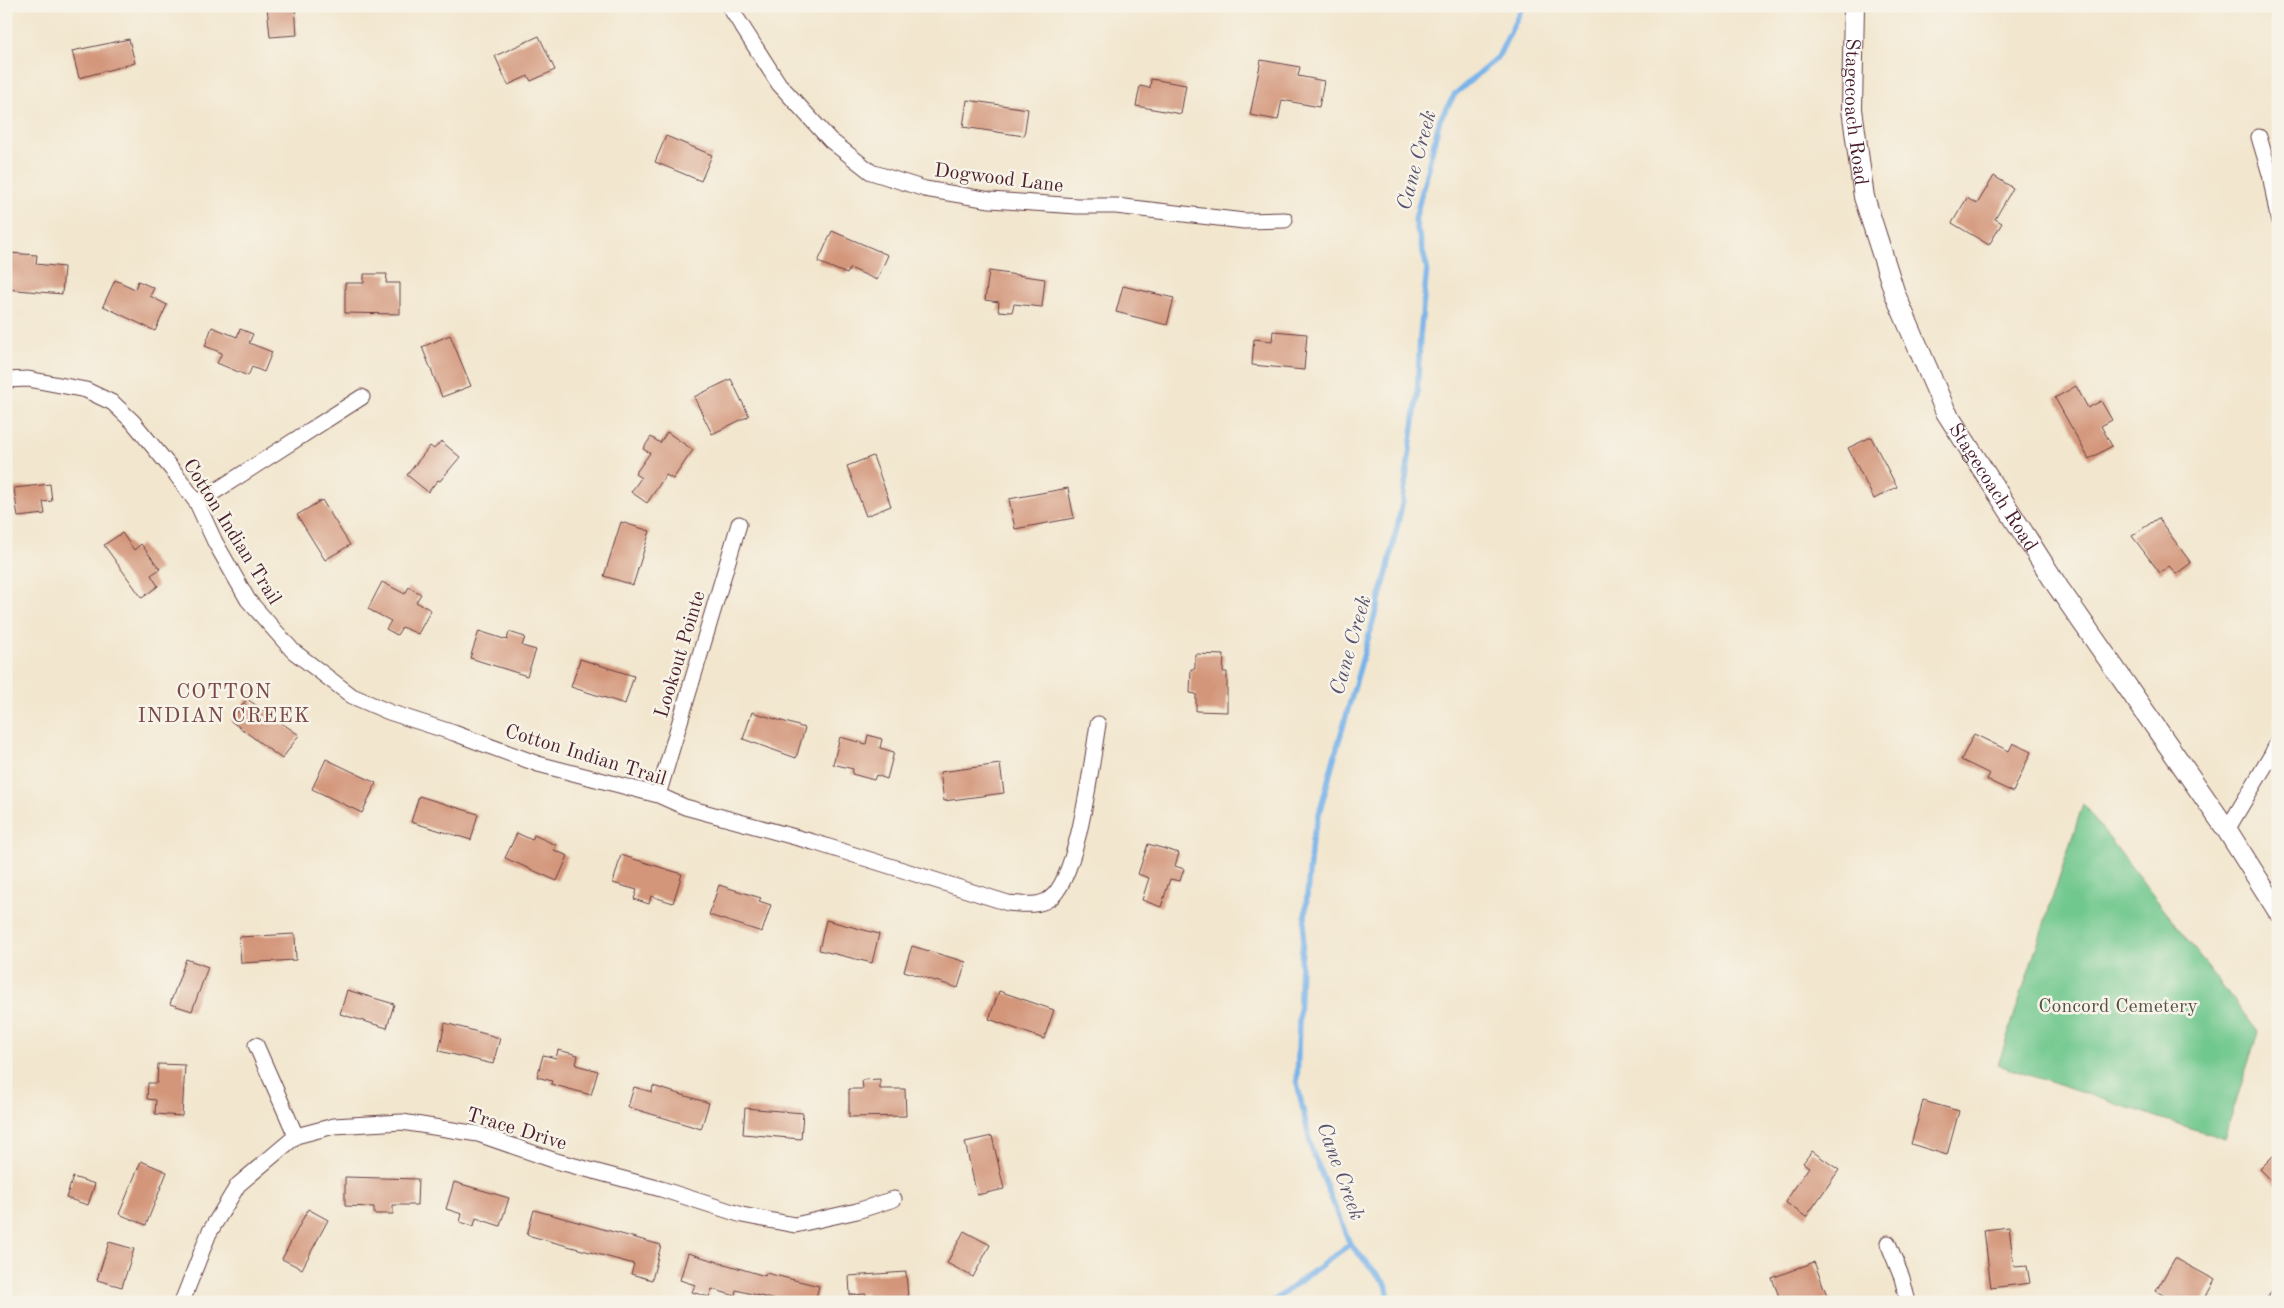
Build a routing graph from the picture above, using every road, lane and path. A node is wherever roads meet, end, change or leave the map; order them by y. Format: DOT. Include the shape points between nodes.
graph roads {
  1 [pos="729,6"];
  2 [pos="1854,6"];
  3 [pos="2259,137"];
  4 [pos="2278,218"];
  5 [pos="1285,220"];
  6 [pos="6,380"];
  7 [pos="362,397"];
  8 [pos="196,503"];
  9 [pos="739,524"];
  10 [pos="1098,724"];
  11 [pos="2278,741"];
  12 [pos="658,795"];
  13 [pos="2227,830"];
  14 [pos="2278,911"];
  15 [pos="256,1045"];
  16 [pos="296,1136"];
  17 [pos="894,1199"];
  18 [pos="1888,1243"];
  19 [pos="2278,1296"];
  20 [pos="182,1302"];
  21 [pos="1908,1302"];
  22 [pos="2274,1302"];
  1 -- 5 [label="street, Dogwood Lane" via="779,84 830,140 871,172 925,189 990,200 1116,206 1244,221"];
  2 -- 13 [label="street, Stagecoach Road" via="1852,109 1864,197 1895,294 1946,412 2058,587"];
  3 -- 4 [label="street"];
  6 -- 8 [label="street, Cotton Indian Trail" via="28,379 86,390 112,403 139,429"];
  7 -- 8 [label="street"];
  8 -- 12 [label="street, Cotton Indian Trail" via="248,600 293,651 352,696 538,764"];
  9 -- 12 [label="street, Lookout Pointe"];
  10 -- 12 [label="street, Cotton Indian Trail" via="1085,810 1064,883 1049,900 1029,905 1008,903 813,842 685,807"];
  11 -- 13 [label="street"];
  13 -- 14 [label="street, Stagecoach Road"];
  15 -- 16 [label="street"];
  16 -- 17 [label="street, Trace Drive" via="334,1126 402,1122 478,1134 556,1161 742,1215 796,1225"];
  16 -- 20 [label="street, Trace Drive" via="238,1186 208,1233"];
  18 -- 21 [label="street"];
  19 -- 22 [label="street"];
}
